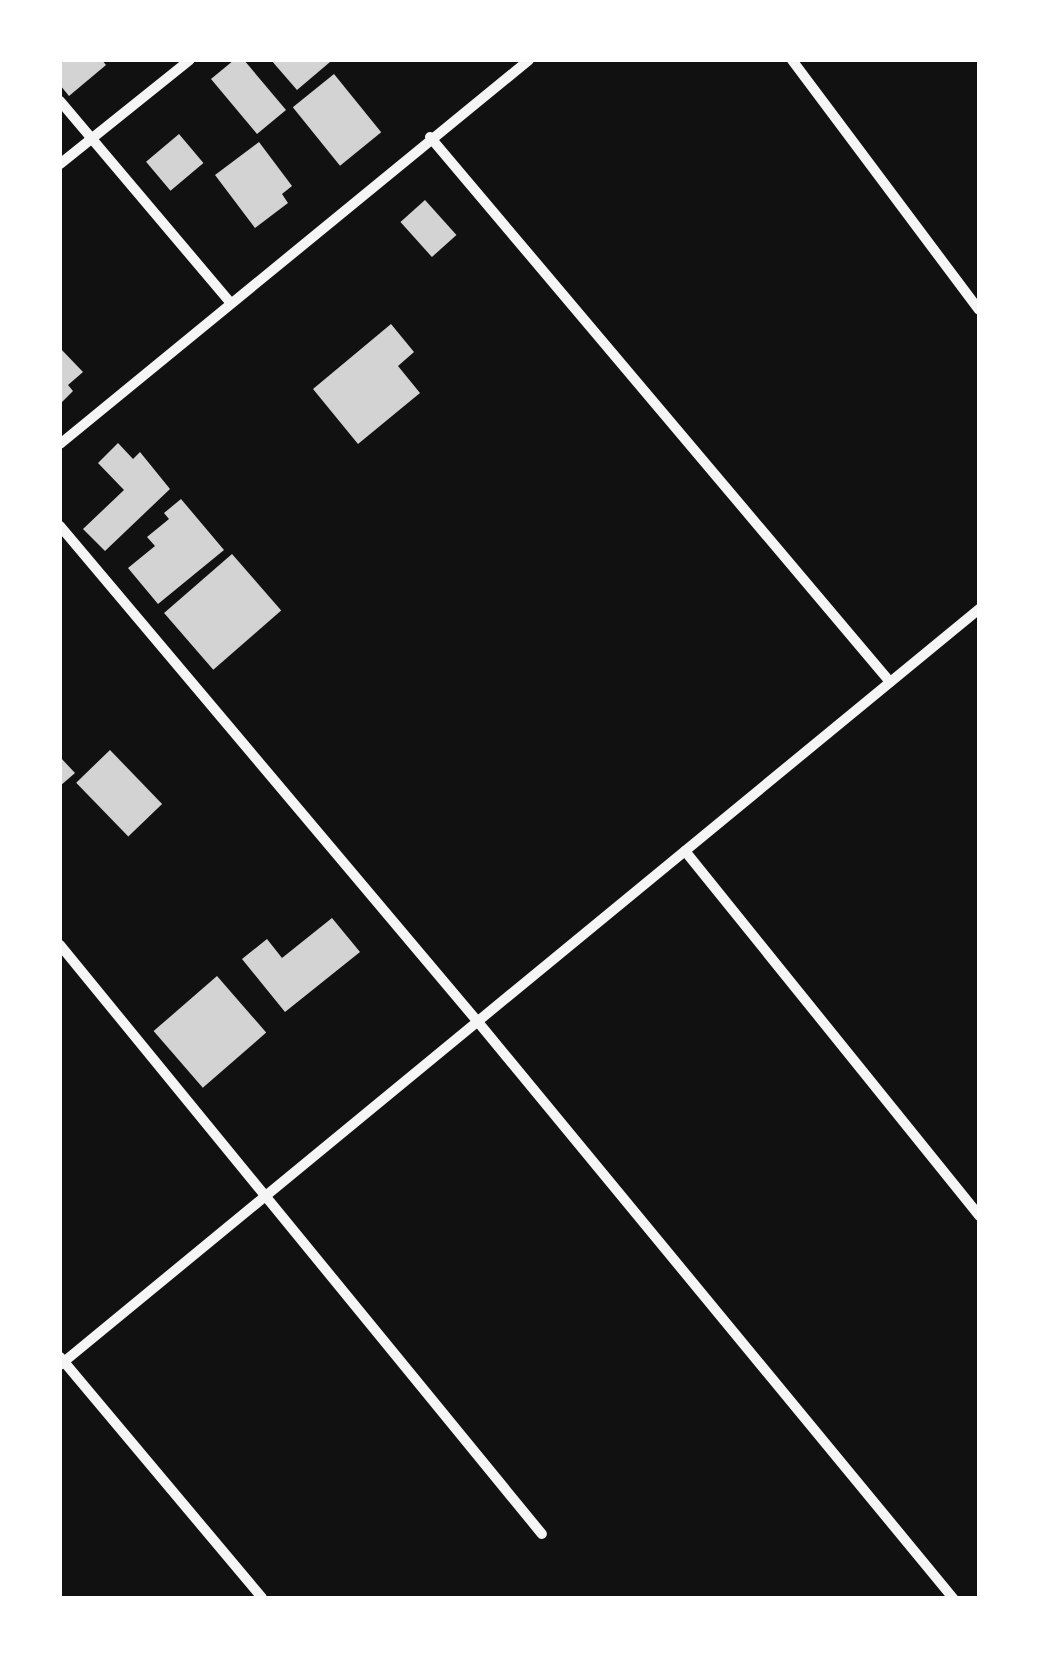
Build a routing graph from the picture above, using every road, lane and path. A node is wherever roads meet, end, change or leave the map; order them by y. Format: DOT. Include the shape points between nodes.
graph roads {
  1 [pos="190,60"];
  2 [pos="529,60"];
  3 [pos="792,60"];
  4 [pos="60,102"];
  5 [pos="430,136"];
  6 [pos="91,138"];
  7 [pos="60,164"];
  8 [pos="230,302"];
  9 [pos="979,310"];
  10 [pos="60,444"];
  11 [pos="60,526"];
  12 [pos="979,609"];
  13 [pos="890,682"];
  14 [pos="685,851"];
  15 [pos="60,946"];
  16 [pos="478,1022"];
  17 [pos="268,1195"];
  18 [pos="979,1216"];
  19 [pos="61,1362"];
  20 [pos="542,1534"];
  21 [pos="262,1598"];
  22 [pos="952,1598"];
  1 -- 6 [label="street"];
  2 -- 5 [label="street"];
  3 -- 9 [label="street"];
  4 -- 6 [label="street"];
  5 -- 8 [label="street"];
  5 -- 13 [label="street"];
  6 -- 7 [label="street"];
  6 -- 8 [label="street"];
  8 -- 10 [label="street"];
  11 -- 16 [label="street"];
  12 -- 13 [label="street"];
  13 -- 14 [label="street"];
  14 -- 16 [label="street"];
  14 -- 18 [label="street"];
  15 -- 17 [label="street"];
  16 -- 17 [label="street"];
  16 -- 22 [label="street"];
  17 -- 19 [label="street"];
  17 -- 20 [label="street"];
  19 -- 21 [label="street"];
}
